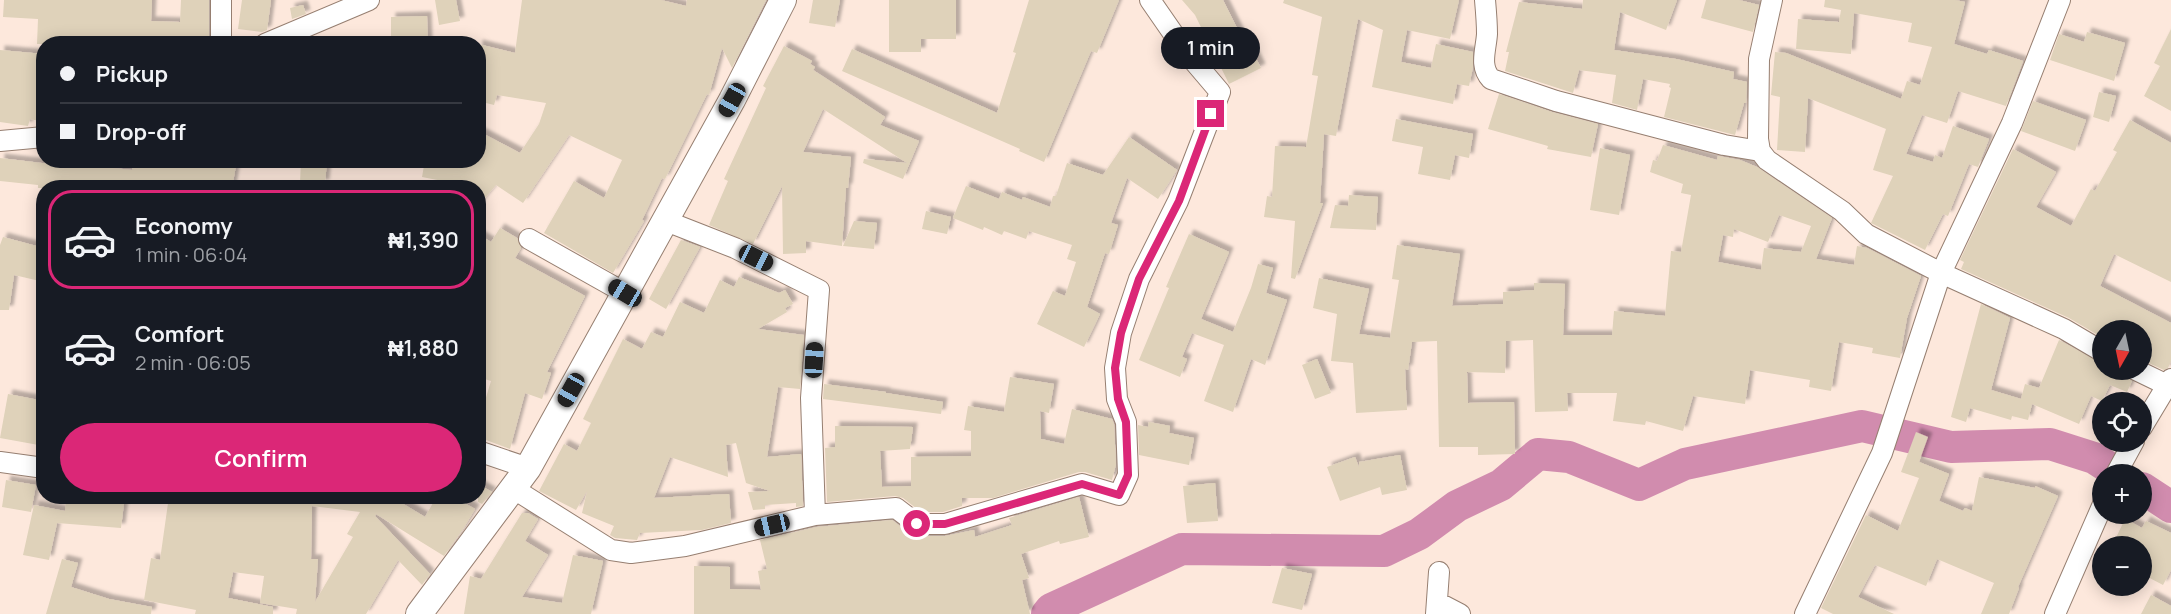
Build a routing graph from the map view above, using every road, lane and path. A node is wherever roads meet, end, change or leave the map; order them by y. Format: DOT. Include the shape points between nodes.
graph roads {
  1 [pos="220,0"];
  2 [pos="369,0"];
  3 [pos="783,0"];
  4 [pos="1150,0"];
  5 [pos="1485,0"];
  6 [pos="1772,0"];
  7 [pos="2060,0"];
  8 [pos="221,36"];
  9 [pos="284,36"];
  10 [pos="36,138"];
  11 [pos="0,141"];
  12 [pos="1760,151"];
  13 [pos="666,221"];
  14 [pos="529,239"];
  15 [pos="1941,273"];
  16 [pos="625,293"];
  17 [pos="2092,346"];
  18 [pos="2152,376"];
  19 [pos="2169,382"];
  20 [pos="2152,410"];
  21 [pos="486,456"];
  22 [pos="0,462"];
  23 [pos="36,467"];
  24 [pos="521,479"];
  25 [pos="815,515"];
  26 [pos="2094,524"];
  27 [pos="1439,572"];
  28 [pos="1436,608"];
  29 [pos="419,614"];
  30 [pos="1460,614"];
  31 [pos="1805,614"];
  32 [pos="2055,614"];
  1 -- 8 [label="street"];
  2 -- 9 [label="street"];
  3 -- 13 [label="street"];
  4 -- 25 [label="street" via="1220,92 1179,201 1139,279 1121,333 1115,368 1118,399 1126,422 1128,475 1119,495 1082,484 945,524 917,524 896,508"];
  5 -- 12 [label="street" via="1487,33 1483,64 1491,80 1658,129"];
  6 -- 12 [label="street" via="1759,59"];
  7 -- 15 [label="street" via="2012,123"];
  10 -- 11 [label="street"];
  12 -- 15 [label="street" via="1767,160 1842,211 1866,234"];
  13 -- 16 [label="street"];
  13 -- 25 [label="street" via="735,248 819,290 811,398"];
  14 -- 16 [label="street"];
  15 -- 17 [label="street"];
  15 -- 31 [label="street" via="1882,453"];
  16 -- 24 [label="street"];
  18 -- 19 [label="street"];
  19 -- 20 [label="street"];
  21 -- 24 [label="street"];
  22 -- 23 [label="street"];
  24 -- 25 [label="street" via="611,550 631,553 685,546"];
  24 -- 29 [label="street"];
  26 -- 32 [label="street"];
  27 -- 28 [label="street"];
  28 -- 30 [label="street"];
}
